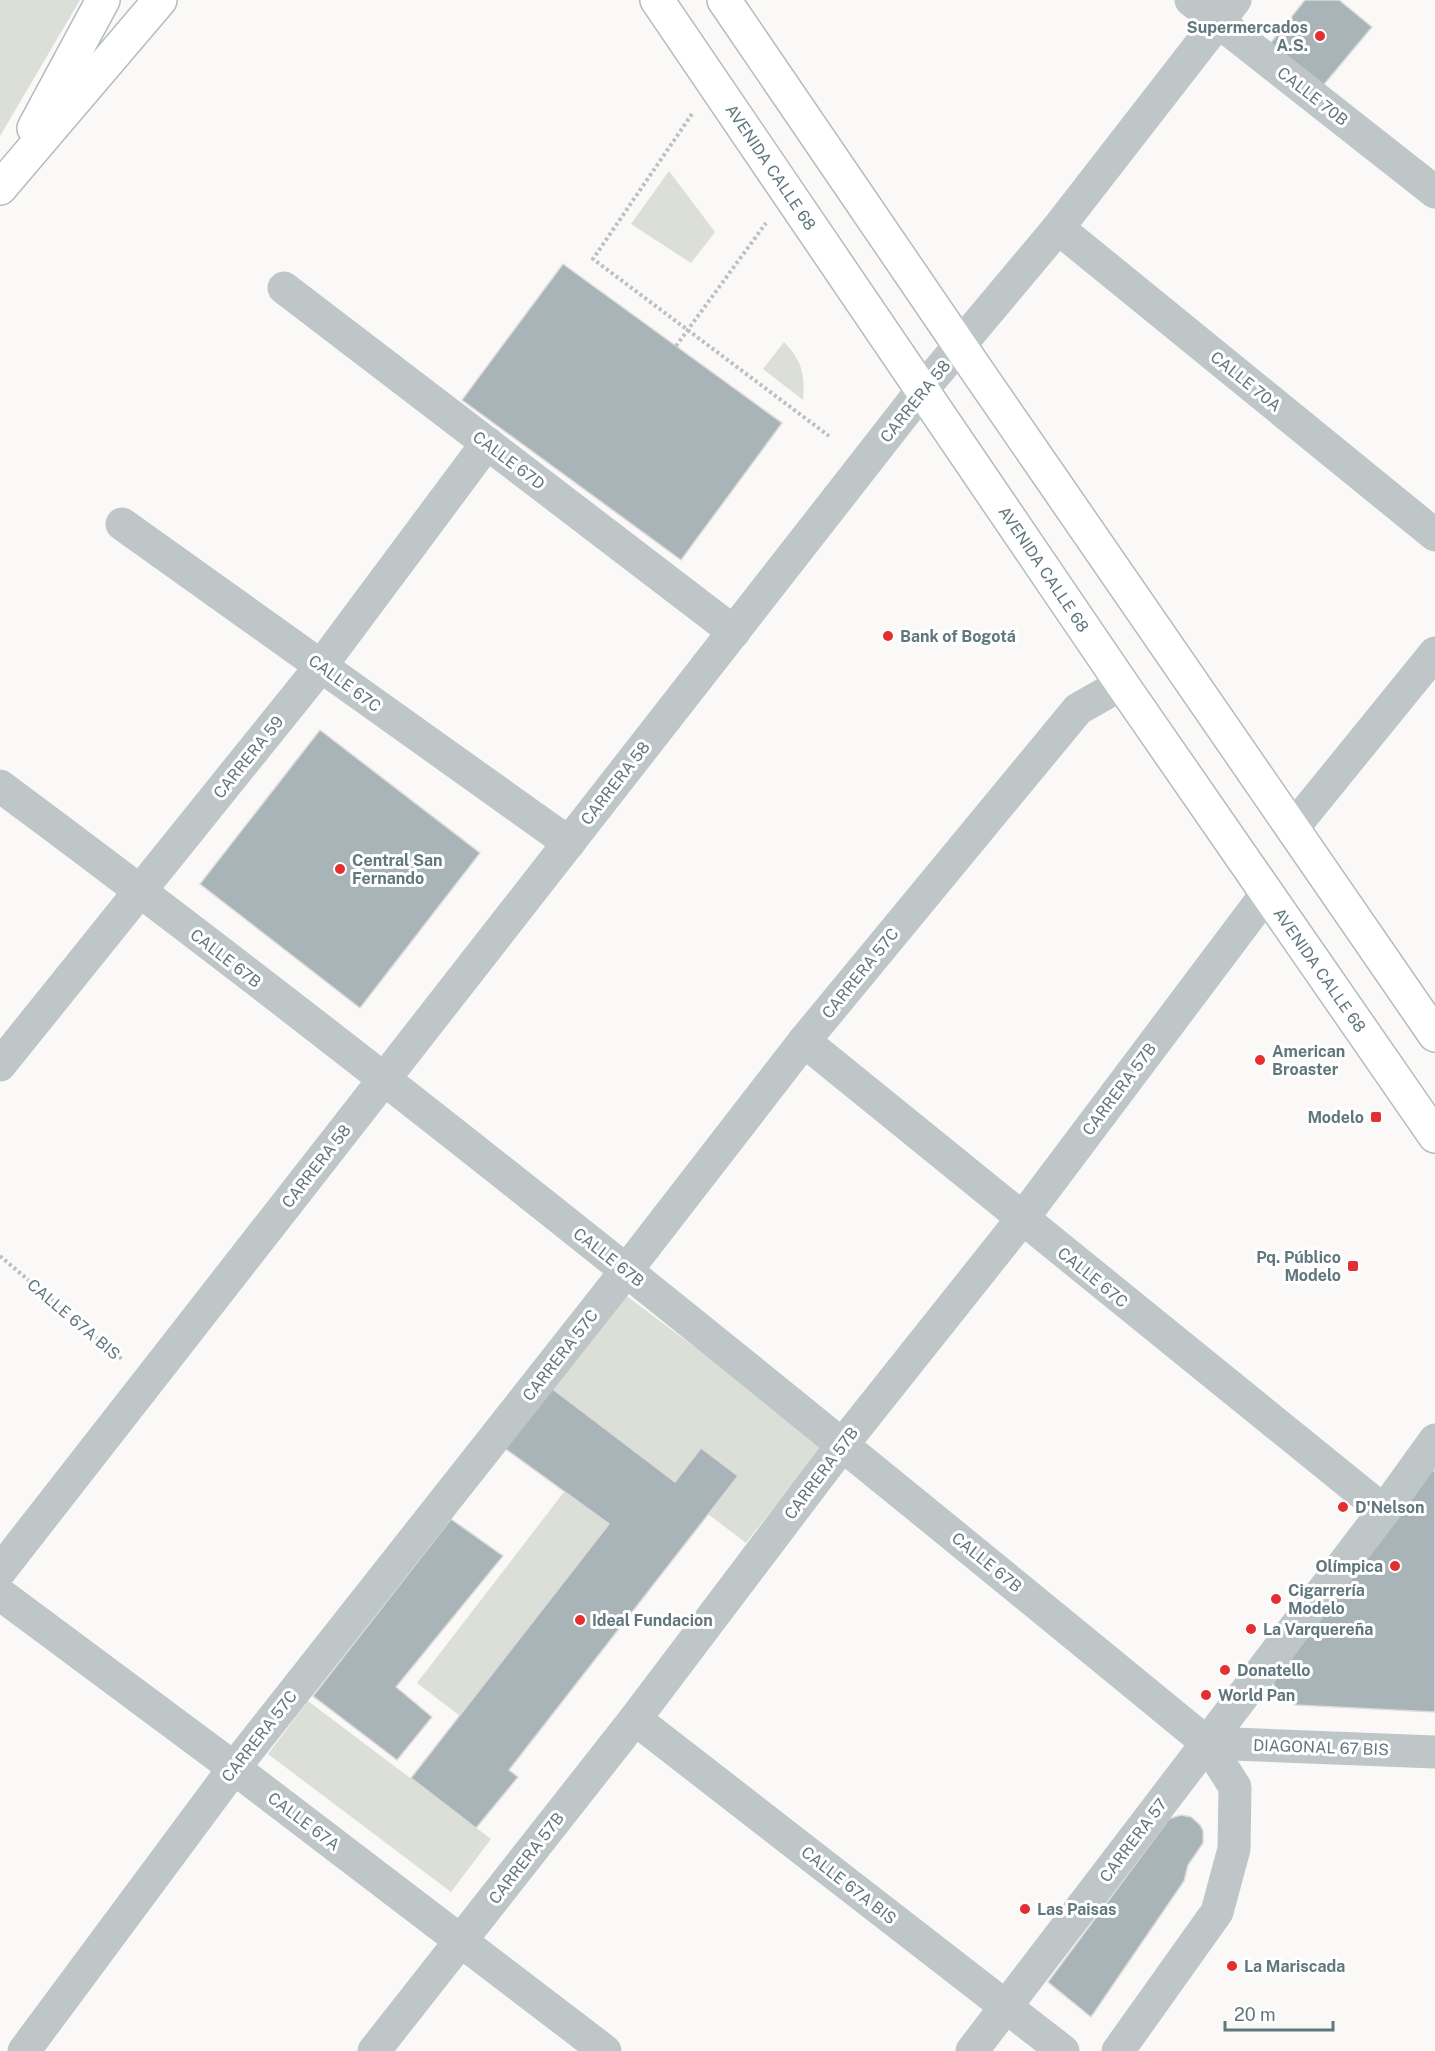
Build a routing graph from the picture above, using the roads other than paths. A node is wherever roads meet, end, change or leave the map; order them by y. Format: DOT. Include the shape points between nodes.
graph roads {
  1 [pos="103,0"];
  2 [pos="160,0"];
  3 [pos="657,0"];
  4 [pos="724,0"];
  5 [pos="1191,0"];
  6 [pos="1226,11"];
  7 [pos="0,189"];
  8 [pos="1435,192"];
  9 [pos="1058,228"];
  10 [pos="284,288"];
  11 [pos="960,346"];
  12 [pos="923,389"];
  13 [pos="487,443"];
  14 [pos="122,524"];
  15 [pos="1435,535"];
  16 [pos="734,632"];
  17 [pos="1435,653"];
  18 [pos="321,666"];
  19 [pos="1122,684"];
  20 [pos="0,786"];
  21 [pos="1292,828"];
  22 [pos="569,843"];
  23 [pos="141,891"];
  24 [pos="1267,893"];
  25 [pos="1435,1035"];
  26 [pos="804,1041"];
  27 [pos="0,1065"];
  28 [pos="384,1080"];
  29 [pos="1435,1136"];
  30 [pos="1022,1219"];
  31 [pos="626,1271"];
  32 [pos="1435,1440"];
  33 [pos="843,1444"];
  34 [pos="1383,1511"];
  35 [pos="0,1571"];
  36 [pos="0,1594"];
  37 [pos="635,1719"];
  38 [pos="1207,1743"];
  39 [pos="1435,1752"];
  40 [pos="234,1768"];
  41 [pos="462,1941"];
  42 [pos="1006,2007"];
  43 [pos="24,2051"];
  44 [pos="374,2051"];
  45 [pos="605,2051"];
  46 [pos="972,2051"];
  47 [pos="1063,2051"];
  48 [pos="1118,2051"];
  1 -- 7 [label="main road"];
  2 -- 7 [label="main road"];
  3 -- 12 [label="main road, AVENIDA CALLE 68"];
  4 -- 11 [label="main road"];
  5 -- 6 [label="street, CALLE 70B"];
  6 -- 8 [label="street, CALLE 70B"];
  6 -- 9 [label="street, CARRERA 58"];
  9 -- 11 [label="street, CARRERA 58"];
  9 -- 15 [label="street, CALLE 70A"];
  10 -- 13 [label="street, CALLE 67D"];
  11 -- 12 [label="street, CARRERA 58"];
  11 -- 21 [label="main road"];
  12 -- 16 [label="street, CARRERA 58"];
  12 -- 19 [label="main road, AVENIDA CALLE 68"];
  13 -- 16 [label="street, CALLE 67D"];
  13 -- 18 [label="street, CARRERA 59"];
  14 -- 18 [label="street, CALLE 67C"];
  16 -- 22 [label="street, CARRERA 58"];
  17 -- 21 [label="street"];
  18 -- 22 [label="street, CALLE 67C"];
  18 -- 23 [label="street, CARRERA 59"];
  19 -- 24 [label="main road, AVENIDA CALLE 68"];
  19 -- 26 [label="street, CARRERA 57C" via="1078,709"];
  20 -- 23 [label="street, CALLE 67B"];
  21 -- 25 [label="main road"];
  22 -- 28 [label="street, CARRERA 58"];
  23 -- 27 [label="street, CARRERA 59"];
  23 -- 28 [label="street, CALLE 67B"];
  24 -- 29 [label="main road, AVENIDA CALLE 68"];
  24 -- 30 [label="street, CARRERA 57B"];
  26 -- 30 [label="street, CALLE 67C"];
  26 -- 31 [label="street, CARRERA 57C"];
  28 -- 31 [label="street, CALLE 67B"];
  28 -- 35 [label="street, CARRERA 58"];
  30 -- 33 [label="street, CARRERA 57B"];
  30 -- 34 [label="street, CALLE 67C"];
  31 -- 33 [label="street, CALLE 67B"];
  31 -- 40 [label="street, CARRERA 57C"];
  32 -- 34 [label="street, CARRERA 57"];
  33 -- 37 [label="street, CARRERA 57B"];
  33 -- 38 [label="street, CALLE 67B"];
  34 -- 38 [label="street, CARRERA 57"];
  36 -- 40 [label="street, CALLE 67A"];
  37 -- 41 [label="street, CARRERA 57B"];
  37 -- 42 [label="street, CALLE 67A BIS"];
  38 -- 39 [label="street, DIAGONAL 67 BIS"];
  38 -- 42 [label="street, CARRERA 57"];
  38 -- 48 [label="street" via="1235,1787 1234,1849 1217,1912"];
  40 -- 41 [label="street, CALLE 67A"];
  40 -- 43 [label="street, CARRERA 57C"];
  41 -- 44 [label="street, CARRERA 57B"];
  41 -- 45 [label="street, CALLE 67A"];
  42 -- 46 [label="street, CARRERA 57"];
  42 -- 47 [label="street, CALLE 67A BIS"];
}
